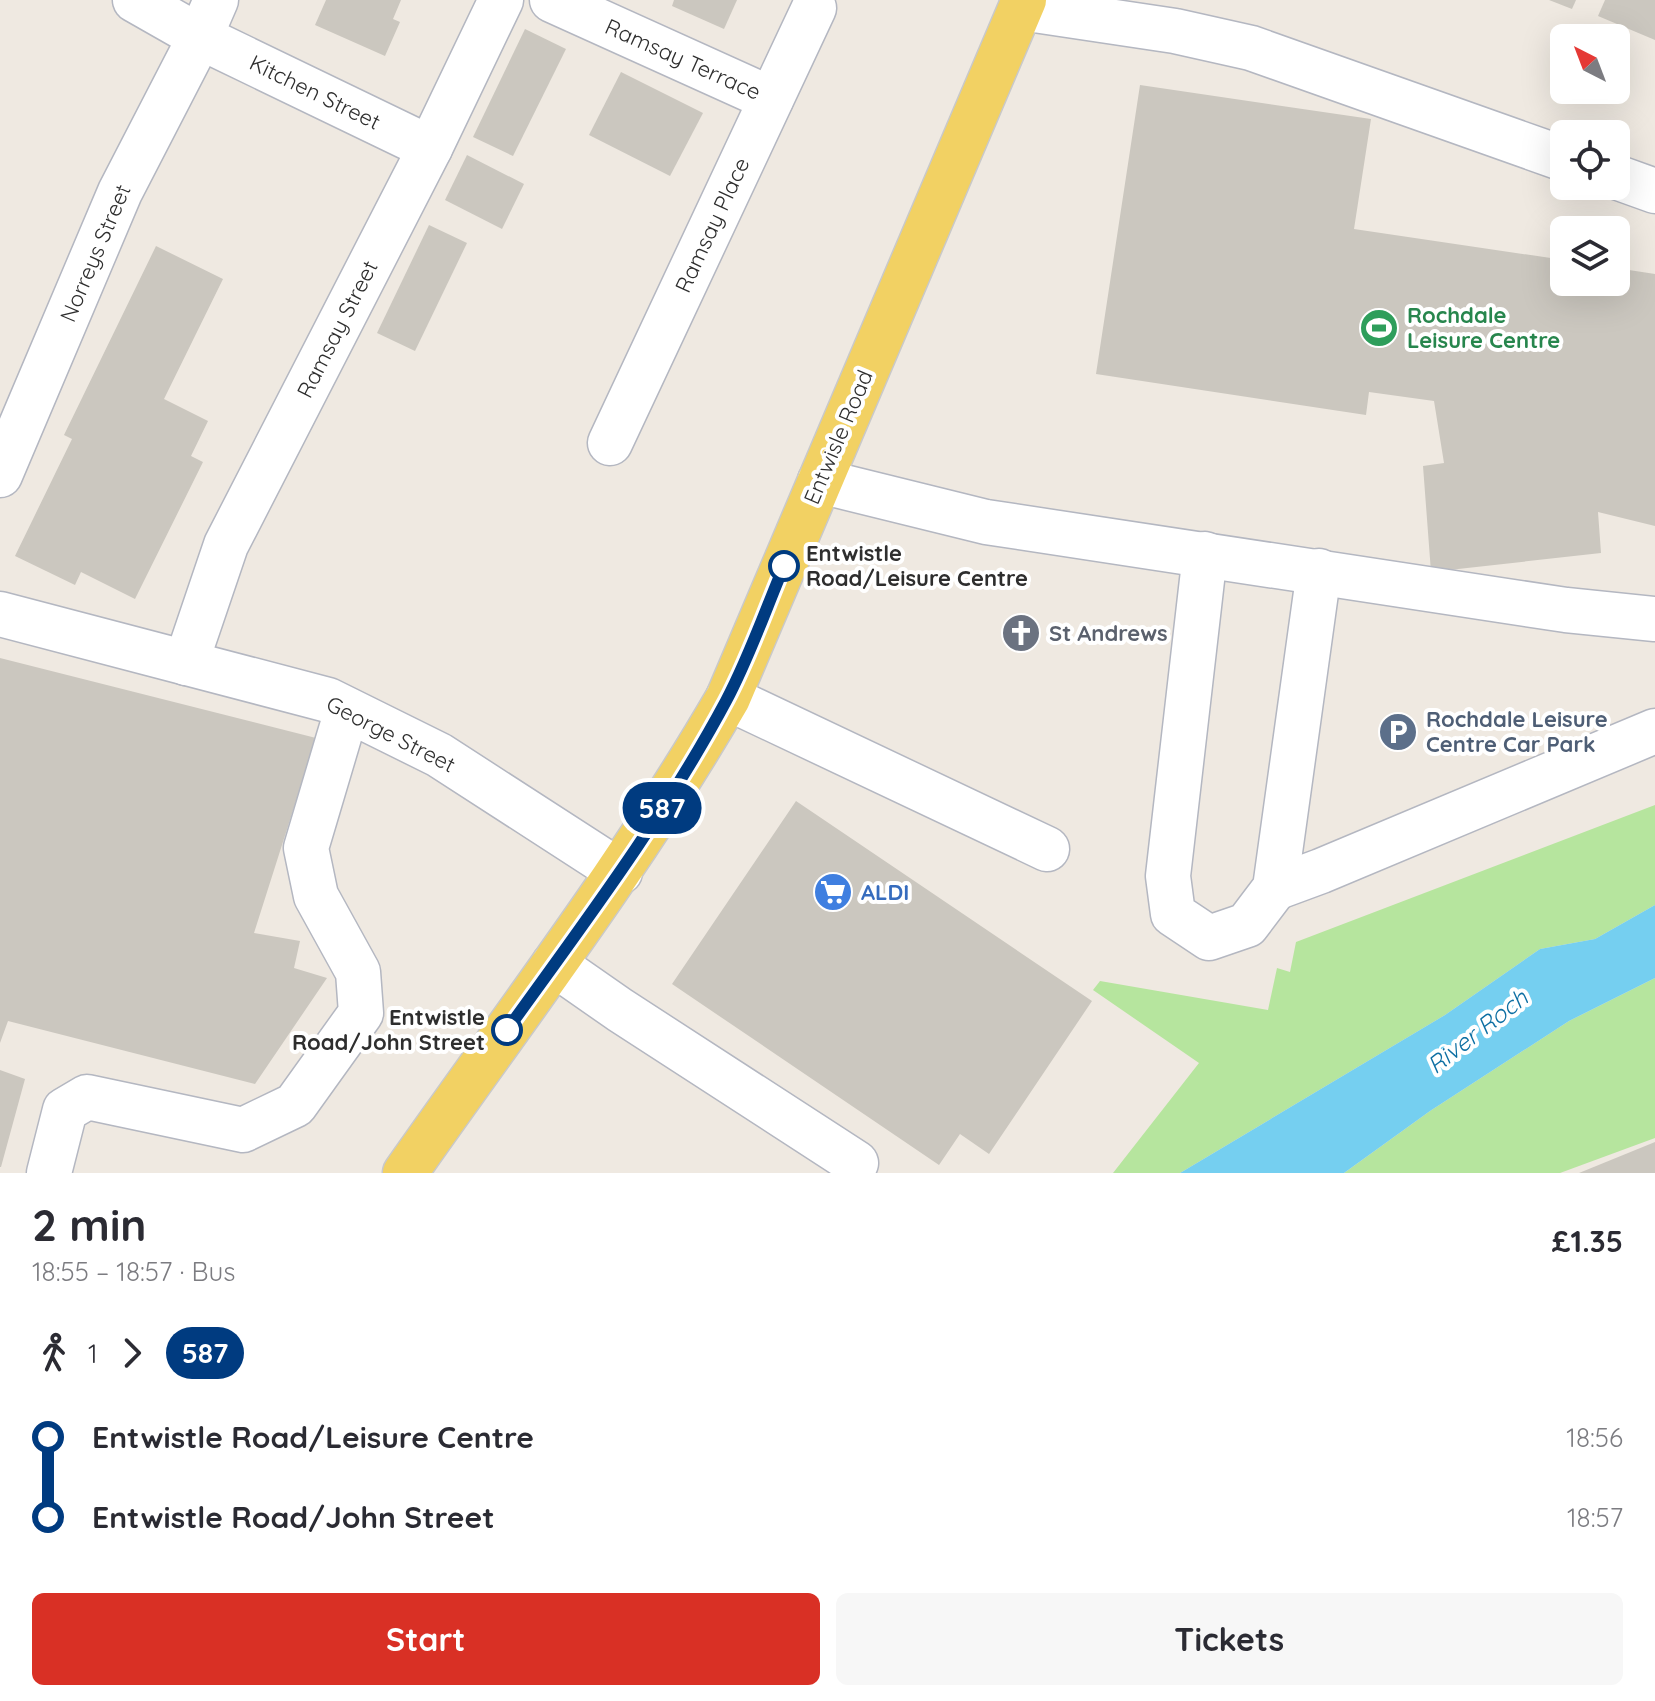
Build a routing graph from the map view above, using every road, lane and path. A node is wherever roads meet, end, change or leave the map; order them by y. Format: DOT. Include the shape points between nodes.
graph roads {
  1 [pos="135,0"];
  2 [pos="501,0"];
  3 [pos="552,0"];
  4 [pos="1022,4"];
  5 [pos="814,8"];
  6 [pos="208,19"];
  7 [pos="771,99"];
  8 [pos="430,148"];
  9 [pos="1550,154"];
  10 [pos="1630,182"];
  11 [pos="1655,191"];
  12 [pos="610,443"];
  13 [pos="0,475"];
  14 [pos="820,481"];
  15 [pos="1205,554"];
  16 [pos="1319,571"];
  17 [pos="0,614"];
  18 [pos="1655,619"];
  19 [pos="186,663"];
  20 [pos="728,698"];
  21 [pos="347,710"];
  22 [pos="1655,731"];
  23 [pos="1047,849"];
  24 [pos="620,872"];
  25 [pos="1275,888"];
  26 [pos="554,964"];
  27 [pos="416,1163"];
  28 [pos="856,1163"];
  29 [pos="49,1173"];
  1 -- 6 [label="street, Kitchen Street"];
  2 -- 8 [label="street, Ramsay Street"];
  3 -- 7 [label="street, Ramsay Terrace"];
  4 -- 9 [label="street" via="1251,48"];
  4 -- 14 [label="main road, Entwisle Road"];
  5 -- 7 [label="street, Ramsay Place"];
  6 -- 8 [label="street, Kitchen Street"];
  6 -- 13 [label="street, Norreys Street" via="120,192"];
  7 -- 12 [label="street, Ramsay Place"];
  8 -- 19 [label="street, Ramsay Street" via="226,545"];
  10 -- 11 [label="street"];
  14 -- 15 [label="street" via="986,522"];
  14 -- 20 [label="main road, Entwisle Road"];
  15 -- 16 [label="street"];
  15 -- 25 [label="street" via="1168,876 1173,914 1209,938 1247,925"];
  16 -- 18 [label="street"];
  16 -- 25 [label="street"];
  17 -- 19 [label="street, George Street"];
  19 -- 21 [label="street, George Street" via="328,700"];
  20 -- 23 [label="street"];
  20 -- 24 [label="main road, Entwisle Road"];
  21 -- 24 [label="street, George Street" via="439,755"];
  21 -- 29 [label="street" via="306,848 316,896 358,972 361,1013 295,1105 243,1130 87,1097 65,1110"];
  22 -- 25 [label="street"];
  24 -- 26 [label="main road, Entwisle Road"];
  26 -- 27 [label="main road, Entwisle Road"];
  26 -- 28 [label="street"];
}
